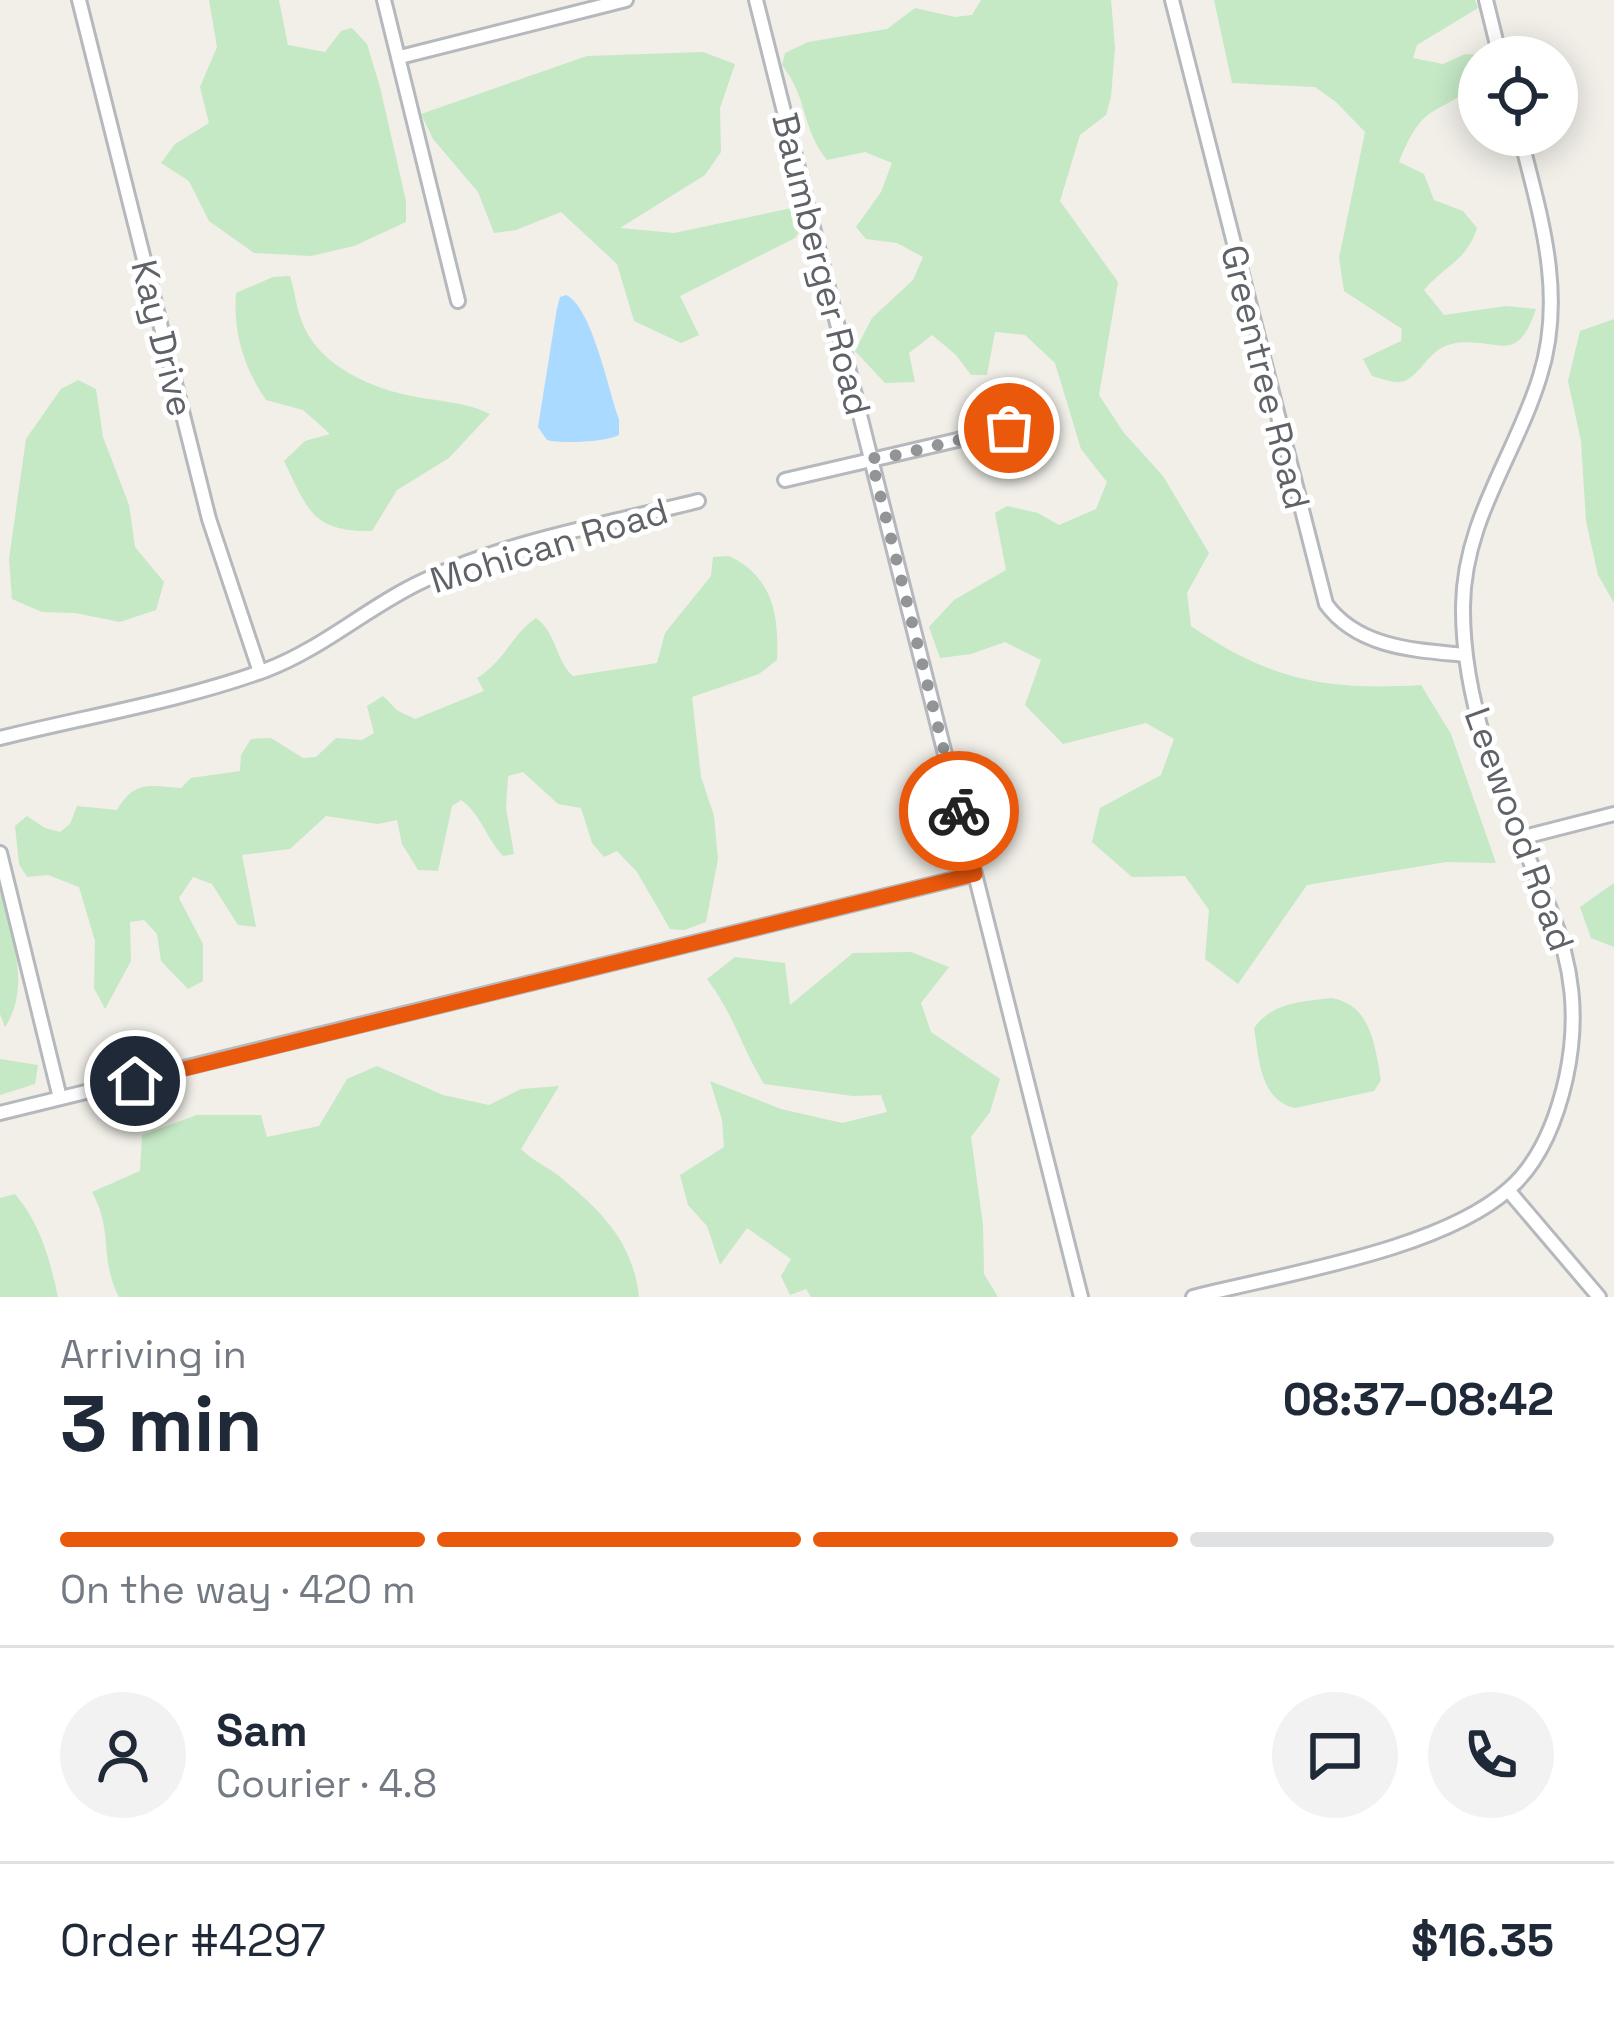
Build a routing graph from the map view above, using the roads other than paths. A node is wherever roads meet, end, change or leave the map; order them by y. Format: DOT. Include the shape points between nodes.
graph roads {
  1 [pos="79,0"];
  2 [pos="384,0"];
  3 [pos="626,0"];
  4 [pos="756,0"];
  5 [pos="1172,0"];
  6 [pos="1486,0"];
  7 [pos="1495,36"];
  8 [pos="400,57"];
  9 [pos="1525,156"];
  10 [pos="458,301"];
  11 [pos="1009,428"];
  12 [pos="871,458"];
  13 [pos="784,480"];
  14 [pos="698,501"];
  15 [pos="1465,655"];
  16 [pos="260,672"];
  17 [pos="0,738"];
  18 [pos="1614,814"];
  19 [pos="1520,838"];
  20 [pos="0,853"];
  21 [pos="975,874"];
  22 [pos="60,1098"];
  23 [pos="0,1113"];
  24 [pos="1508,1190"];
  25 [pos="1081,1297"];
  26 [pos="1193,1297"];
  27 [pos="1599,1297"];
  1 -- 16 [label="street, Kay Drive" via="203,497"];
  2 -- 8 [label="street"];
  3 -- 8 [label="street"];
  4 -- 12 [label="street, Baumberger Road"];
  5 -- 15 [label="street, Greentree Road" via="1326,604 1366,636"];
  6 -- 7 [label="street"];
  8 -- 10 [label="street"];
  9 -- 15 [label="street, Leewood Road" via="1549,256 1552,311 1540,375 1474,530 1463,590"];
  11 -- 12 [label="street"];
  12 -- 13 [label="street"];
  12 -- 21 [label="street, Baumberger Road"];
  14 -- 16 [label="street, Mohican Road" via="457,566"];
  15 -- 19 [label="street, Leewood Road"];
  16 -- 17 [label="street, Mohican Road"];
  18 -- 19 [label="street"];
  19 -- 24 [label="street, Leewood Road" via="1566,954 1575,1026 1554,1119"];
  20 -- 22 [label="street"];
  21 -- 22 [label="street"];
  21 -- 25 [label="street, Baumberger Road"];
  22 -- 23 [label="street"];
  24 -- 26 [label="street, Leewood Road" via="1413,1240"];
  24 -- 27 [label="street"];
}
